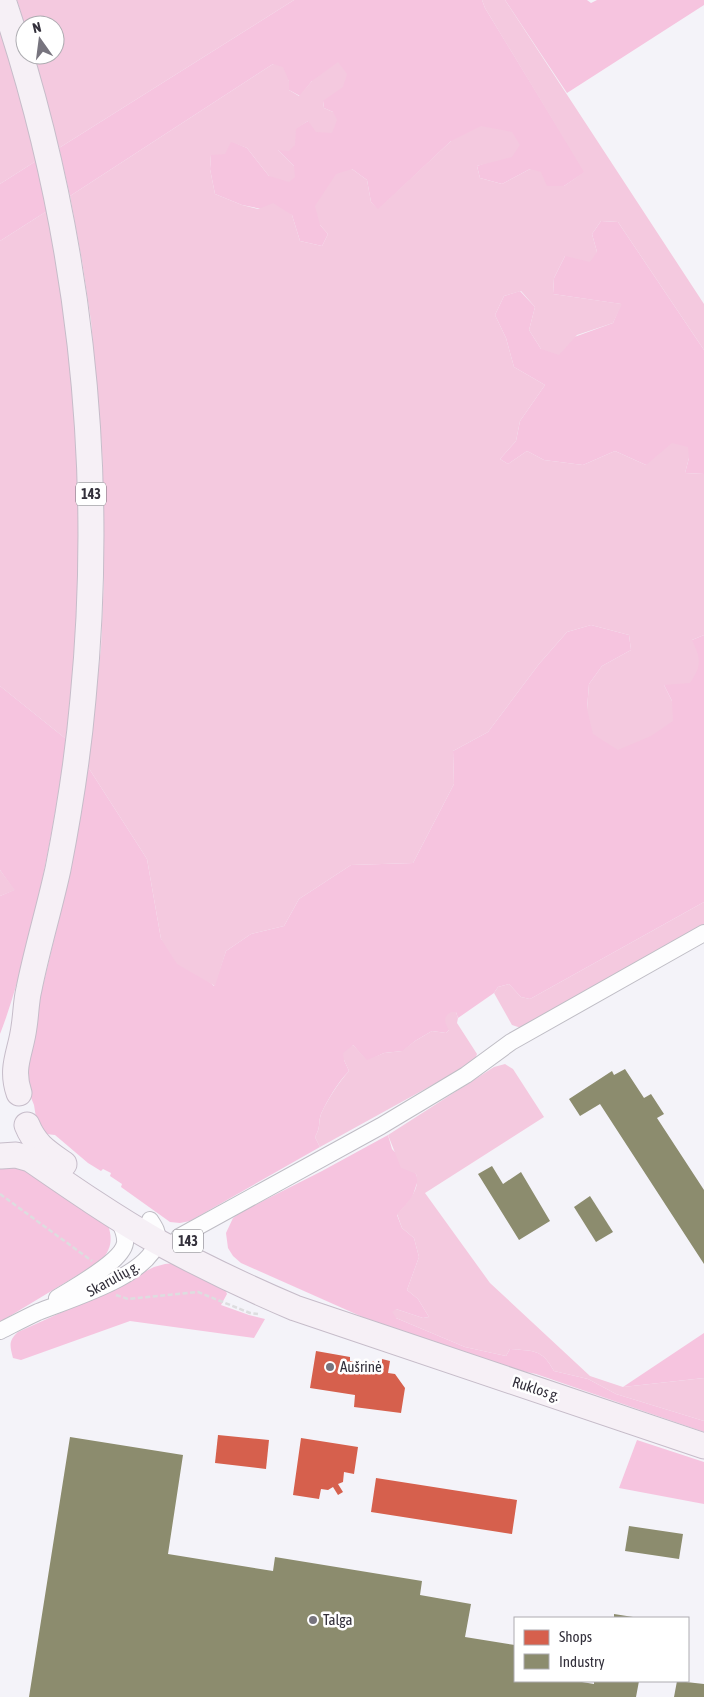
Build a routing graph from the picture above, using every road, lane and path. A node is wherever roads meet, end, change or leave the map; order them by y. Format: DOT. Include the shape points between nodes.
graph roads {
  1 [pos="3,0"];
  2 [pos="704,933"];
  3 [pos="28,991"];
  4 [pos="0,1056"];
  5 [pos="10,1086"];
  6 [pos="27,1124"];
  7 [pos="1,1156"];
  8 [pos="117,1217"];
  9 [pos="162,1232"];
  10 [pos="37,1312"];
  11 [pos="0,1331"];
  12 [pos="704,1446"];
  1 -- 3 [label="main road, 143" via="35,103 63,227 82,354 91,484 90,613 79,741 58,867"];
  2 -- 9 [label="street" via="511,1042 466,1075 381,1126"];
  3 -- 4 [label="main road, 143"];
  3 -- 5 [label="main road, 143" via="15,1080"];
  5 -- 6 [label="main road, 143" via="26,1108"];
  6 -- 7 [label="main road, 143" via="18,1143"];
  6 -- 9 [label="main road, 143" via="39,1146"];
  7 -- 8 [label="main road, 143" via="16,1155 30,1160"];
  8 -- 9 [label="main road, 143"];
  8 -- 10 [label="street, Skarulių g." via="124,1229 122,1253"];
  9 -- 10 [label="street, Skarulių g." via="150,1254 134,1270 86,1295"];
  9 -- 12 [label="main road, Ruklos g. / 143" via="368,1332"];
  10 -- 11 [label="street, Skarulių g."];
}
